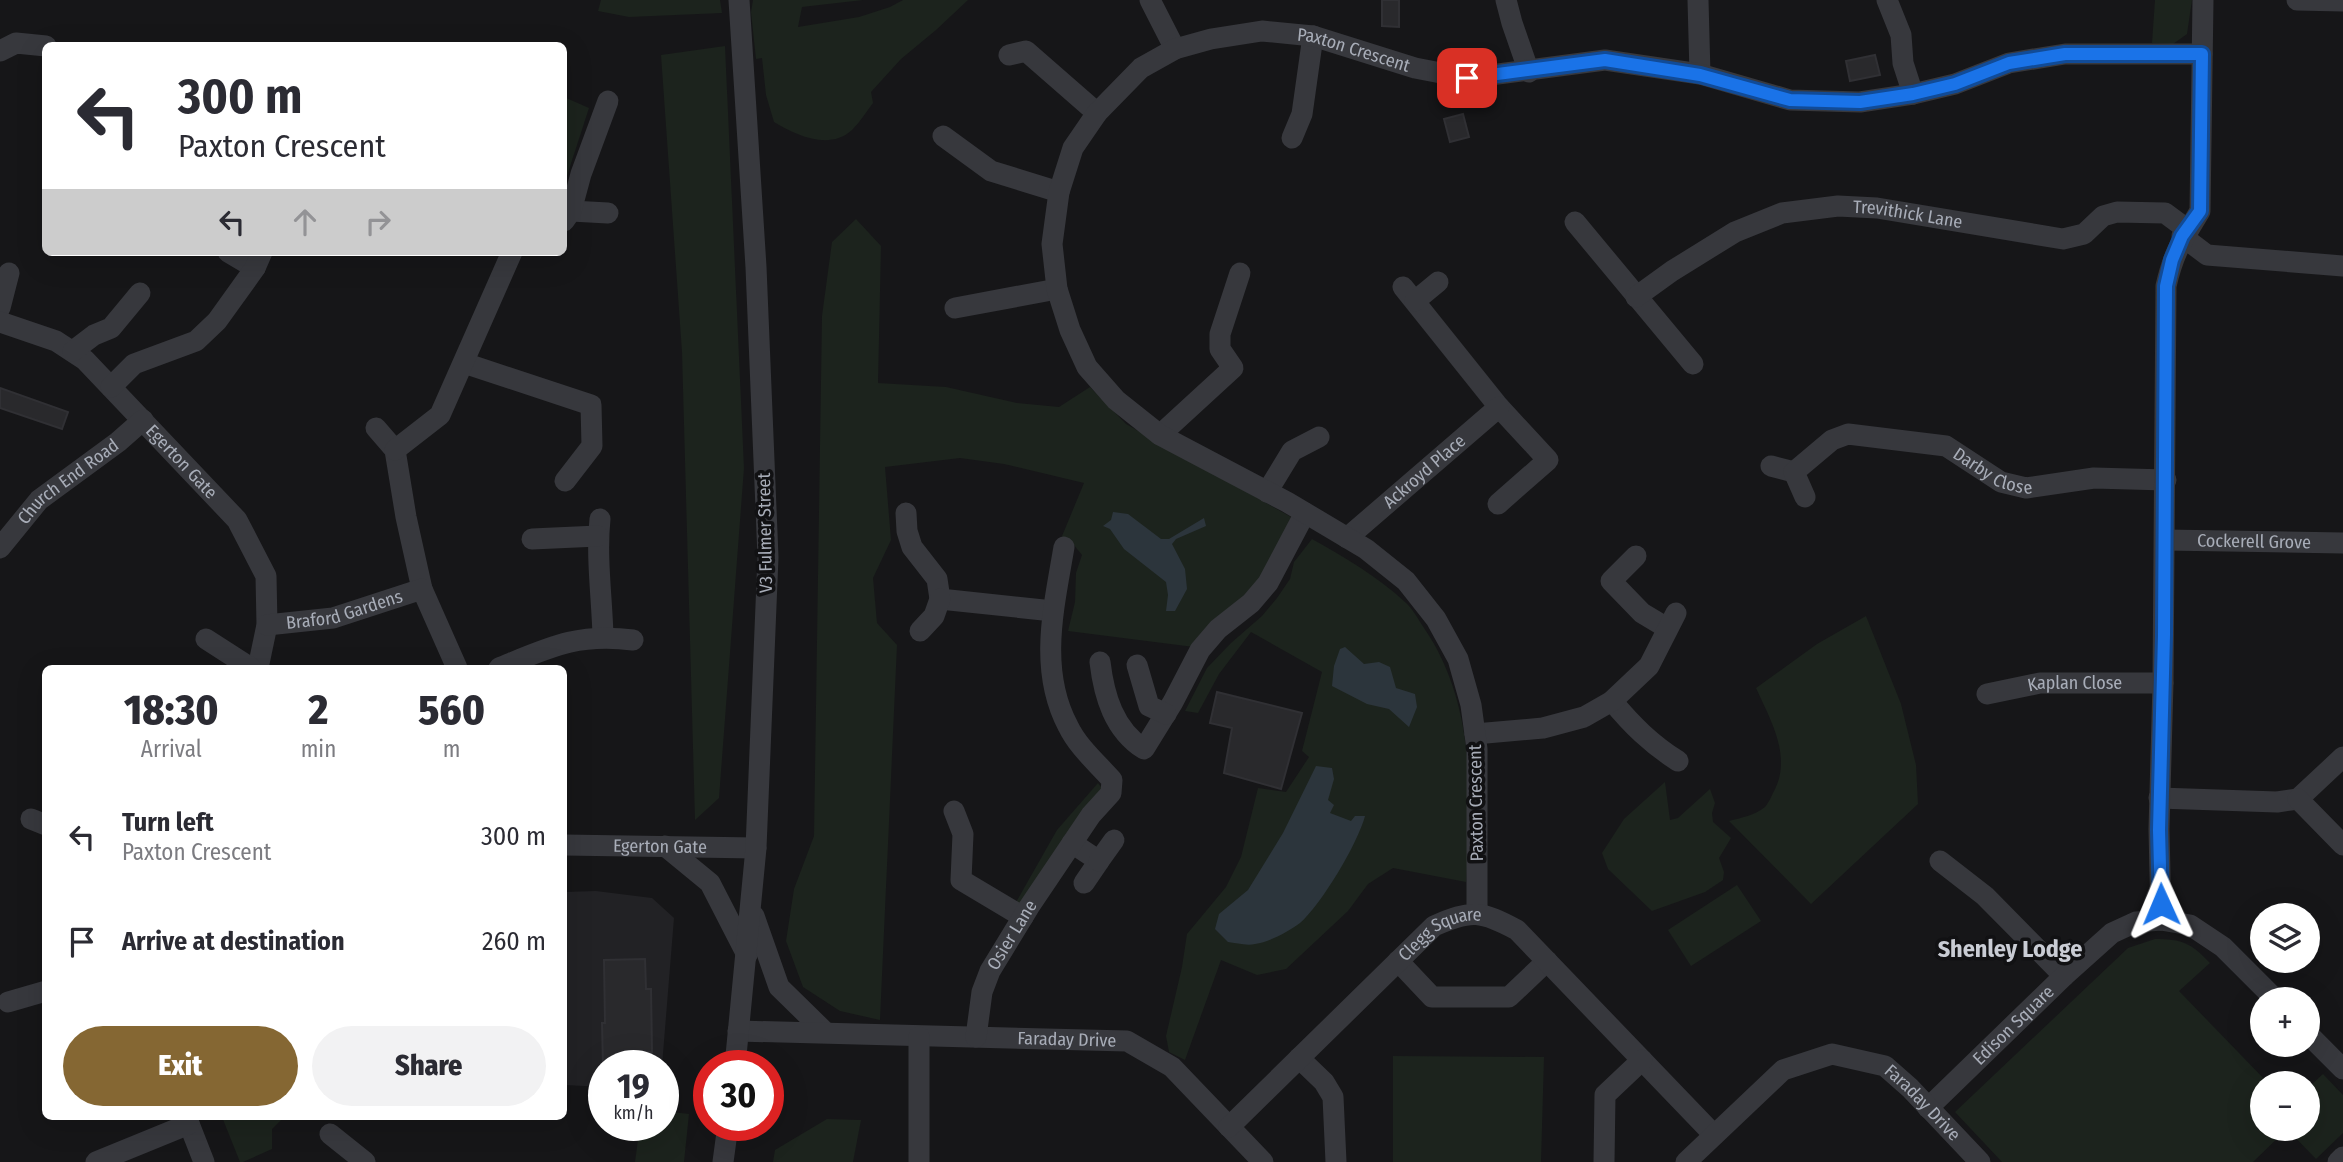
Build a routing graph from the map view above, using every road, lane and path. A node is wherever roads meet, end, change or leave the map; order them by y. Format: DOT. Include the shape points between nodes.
graph roads {
  1 [pos="739,0"];
  2 [pos="1150,0"];
  3 [pos="1506,0"];
  4 [pos="1698,0"];
  5 [pos="1887,0"];
  6 [pos="2203,0"];
  7 [pos="2297,0"];
  8 [pos="2343,1"];
  9 [pos="1313,36"];
  10 [pos="42,44"];
  11 [pos="1022,46"];
  12 [pos="1175,49"];
  13 [pos="0,51"];
  14 [pos="2202,54"];
  15 [pos="1529,72"];
  16 [pos="1700,75"];
  17 [pos="1913,94"];
  18 [pos="608,101"];
  19 [pos="1097,113"];
  20 [pos="943,136"];
  21 [pos="1292,138"];
  22 [pos="1059,192"];
  23 [pos="608,213"];
  24 [pos="567,216"];
  25 [pos="1575,222"];
  26 [pos="2185,233"];
  27 [pos="510,256"];
  28 [pos="259,260"];
  29 [pos="2343,266"];
  30 [pos="9,273"];
  31 [pos="1240,273"];
  32 [pos="1438,282"];
  33 [pos="1057,289"];
  34 [pos="140,293"];
  35 [pos="1636,297"];
  36 [pos="967,300"];
  37 [pos="0,308"];
  38 [pos="0,322"];
  39 [pos="73,351"];
  40 [pos="464,363"];
  41 [pos="1693,364"];
  42 [pos="111,387"];
  43 [pos="1500,407"];
  44 [pos="144,420"];
  45 [pos="376,428"];
  46 [pos="1160,435"];
  47 [pos="1319,437"];
  48 [pos="395,450"];
  49 [pos="1771,466"];
  50 [pos="1794,472"];
  51 [pos="2166,480"];
  52 [pos="565,481"];
  53 [pos="1267,492"];
  54 [pos="1805,496"];
  55 [pos="1498,504"];
  56 [pos="906,513"];
  57 [pos="1305,513"];
  58 [pos="1347,538"];
  59 [pos="532,539"];
  60 [pos="2165,540"];
  61 [pos="2343,543"];
  62 [pos="1064,547"];
  63 [pos="0,548"];
  64 [pos="1636,556"];
  65 [pos="422,589"];
  66 [pos="940,599"];
  67 [pos="1053,611"];
  68 [pos="267,625"];
  69 [pos="920,631"];
  70 [pos="603,636"];
  71 [pos="206,639"];
  72 [pos="634,640"];
  73 [pos="1100,662"];
  74 [pos="246,665"];
  75 [pos="259,665"];
  76 [pos="456,665"];
  77 [pos="506,665"];
  78 [pos="1137,666"];
  79 [pos="2163,683"];
  80 [pos="1987,694"];
  81 [pos="1612,701"];
  82 [pos="1166,714"];
  83 [pos="1475,734"];
  84 [pos="2343,757"];
  85 [pos="1678,761"];
  86 [pos="2159,797"];
  87 [pos="2298,799"];
  88 [pos="954,811"];
  89 [pos="1114,840"];
  90 [pos="1072,843"];
  91 [pos="567,845"];
  92 [pos="2343,845"];
  93 [pos="665,846"];
  94 [pos="756,848"];
  95 [pos="1940,860"];
  96 [pos="1099,861"];
  97 [pos="1084,883"];
  98 [pos="751,908"];
  99 [pos="1477,913"];
  100 [pos="1023,917"];
  101 [pos="2161,920"];
  102 [pos="747,954"];
  103 [pos="1398,961"];
  104 [pos="1547,961"];
  105 [pos="2064,976"];
  106 [pos="2262,987"];
  107 [pos="42,992"];
  108 [pos="8,1002"];
  109 [pos="824,1032"];
  110 [pos="919,1037"];
  111 [pos="976,1037"];
  112 [pos="2320,1046"];
  113 [pos="737,1048"];
  114 [pos="1299,1058"];
  115 [pos="1642,1060"];
  116 [pos="2343,1069"];
  117 [pos="1928,1108"];
  118 [pos="188,1120"];
  119 [pos="1229,1127"];
  120 [pos="330,1134"];
  121 [pos="1714,1135"];
  122 [pos="726,1141"];
  123 [pos="2343,1157"];
  124 [pos="368,1161"];
  125 [pos="96,1162"];
  126 [pos="204,1162"];
  127 [pos="723,1162"];
  128 [pos="919,1162"];
  129 [pos="1263,1162"];
  130 [pos="1336,1162"];
  131 [pos="1604,1162"];
  132 [pos="1686,1162"];
  133 [pos="1980,1162"];
  134 [pos="2338,1162"];
  1 -- 94 [label="street, V3 Fulmer Street" via="768,557"];
  2 -- 12 [label="street"];
  3 -- 15 [label="street"];
  4 -- 16 [label="street"];
  5 -- 17 [label="street" via="1901,35 1903,63"];
  6 -- 14 [label="street"];
  7 -- 8 [label="street"];
  9 -- 12 [label="street, Paxton Crescent" via="1262,31"];
  9 -- 15 [label="street, Paxton Crescent" via="1404,65 1467,78"];
  9 -- 21 [label="street" via="1302,114"];
  10 -- 13 [label="street" via="16,43"];
  11 -- 19 [label="street"];
  12 -- 19 [label="street, Paxton Crescent" via="1141,68"];
  14 -- 17 [label="street, Paxton Crescent" via="2065,54 2009,63"];
  14 -- 26 [label="street" via="2200,211"];
  15 -- 16 [label="street, Paxton Crescent" via="1605,60"];
  16 -- 17 [label="street, Paxton Crescent" via="1790,100 1860,102"];
  18 -- 24 [label="street"];
  19 -- 22 [label="street, Paxton Crescent" via="1073,148"];
  20 -- 22 [label="street" via="967,141 991,171"];
  22 -- 33 [label="street, Paxton Crescent" via="1052,244"];
  23 -- 24 [label="street"];
  25 -- 35 [label="street"];
  26 -- 29 [label="street, Trevithick Lane" via="2207,255"];
  26 -- 35 [label="street, Trevithick Lane" via="2165,213 2141,211 2103,216 2084,234 2063,239 1877,208 1838,206 1782,213 1735,232"];
  26 -- 51 [label="street" via="2166,286"];
  27 -- 40 [label="street"];
  28 -- 42 [label="street" via="217,321 196,341 134,364"];
  30 -- 37 [label="street"];
  31 -- 46 [label="street" via="1220,334 1220,349 1240,376"];
  32 -- 43 [label="street" via="1409,294"];
  33 -- 36 [label="street"];
  33 -- 46 [label="street, Paxton Crescent" via="1087,368 1116,400"];
  34 -- 39 [label="street" via="111,328"];
  35 -- 41 [label="street"];
  38 -- 39 [label="street, Egerton Gate"];
  39 -- 42 [label="street, Egerton Gate"];
  40 -- 48 [label="street" via="440,415"];
  40 -- 52 [label="street" via="591,396 592,446"];
  42 -- 44 [label="street, Egerton Gate"];
  43 -- 55 [label="street" via="1548,460"];
  43 -- 58 [label="street, Ackroyd Place"];
  44 -- 63 [label="street, Church End Road" via="39,500"];
  44 -- 68 [label="street, Egerton Gate" via="237,520 266,576"];
  45 -- 48 [label="street"];
  46 -- 53 [label="street, Paxton Crescent"];
  47 -- 53 [label="street" via="1292,451"];
  48 -- 65 [label="street, Braford Gardens"];
  49 -- 50 [label="street"];
  50 -- 51 [label="street, Darby Close" via="1832,440 1847,434 1946,446 2001,482 2026,488 2094,478"];
  50 -- 54 [label="street"];
  51 -- 60 [label="street"];
  53 -- 57 [label="street, Paxton Crescent"];
  56 -- 66 [label="street" via="912,547 937,579"];
  57 -- 58 [label="street, Paxton Crescent"];
  57 -- 82 [label="street" via="1268,583 1200,650"];
  58 -- 83 [label="street, Paxton Crescent" via="1406,581 1436,619 1458,659"];
  59 -- 70 [label="street" via="599,527"];
  60 -- 61 [label="street, Cockerell Grove"];
  60 -- 79 [label="street"];
  62 -- 67 [label="street, Osier Lane"];
  64 -- 81 [label="street" via="1604,588 1642,613 1672,620 1649,666"];
  65 -- 68 [label="street, Braford Gardens" via="333,618"];
  65 -- 76 [label="street, Braford Gardens"];
  66 -- 67 [label="street"];
  66 -- 69 [label="street" via="934,616"];
  67 -- 90 [label="street, Osier Lane" via="1050,672 1058,702 1069,728 1112,780 1111,793"];
  68 -- 75 [label="street, Egerton Gate"];
  70 -- 72 [label="street"];
  70 -- 77 [label="street" via="558,643"];
  71 -- 74 [label="street"];
  73 -- 82 [label="street" via="1111,709 1127,735 1144,749"];
  78 -- 82 [label="street" via="1149,706"];
  79 -- 80 [label="street, Kaplan Close" via="2040,683"];
  79 -- 86 [label="street"];
  81 -- 83 [label="street" via="1584,717 1543,728"];
  81 -- 85 [label="street" via="1635,729"];
  83 -- 99 [label="street, Paxton Crescent"];
  84 -- 87 [label="street"];
  86 -- 87 [label="street"];
  86 -- 101 [label="street"];
  87 -- 92 [label="street"];
  88 -- 100 [label="street" via="962,834 954,886"];
  89 -- 96 [label="street"];
  90 -- 96 [label="street"];
  90 -- 100 [label="street, Osier Lane"];
  91 -- 93 [label="street, Egerton Gate"];
  93 -- 94 [label="street, Egerton Gate"];
  93 -- 102 [label="street" via="710,883"];
  94 -- 98 [label="street, V3 Fulmer Street"];
  95 -- 105 [label="street" via="1985,896"];
  96 -- 97 [label="street"];
  98 -- 102 [label="street, V3 Fulmer Street"];
  98 -- 109 [label="street" via="779,987"];
  99 -- 103 [label="street, Clegg Square" via="1457,915 1434,926"];
  99 -- 104 [label="street, Clegg Square" via="1517,930"];
  100 -- 111 [label="street, Osier Lane" via="986,981"];
  101 -- 105 [label="street, Edison Square" via="2136,922 2112,933"];
  101 -- 106 [label="street, Edison Square" via="2190,925 2223,947"];
  102 -- 113 [label="street, V3 Fulmer Street"];
  103 -- 104 [label="street" via="1432,997 1508,997"];
  103 -- 114 [label="street, Clegg Square"];
  104 -- 115 [label="street, Clegg Square"];
  105 -- 117 [label="street, Edison Square"];
  107 -- 108 [label="street"];
  109 -- 110 [label="street, Faraday Drive"];
  109 -- 113 [label="street, Faraday Drive"];
  110 -- 111 [label="street, Faraday Drive"];
  110 -- 128 [label="street"];
  111 -- 119 [label="street, Faraday Drive" via="1127,1041 1172,1067"];
  112 -- 116 [label="street"];
  114 -- 119 [label="street, Clegg Square"];
  114 -- 130 [label="street" via="1333,1097"];
  115 -- 121 [label="street, Clegg Square"];
  115 -- 131 [label="street" via="1605,1095"];
  117 -- 121 [label="street, Faraday Drive" via="1885,1066 1832,1054 1783,1070"];
  117 -- 133 [label="street, Faraday Drive"];
  118 -- 125 [label="street"];
  118 -- 126 [label="street"];
  119 -- 129 [label="street, Faraday Drive"];
  120 -- 124 [label="street"];
  121 -- 132 [label="street, Faraday Drive"];
  122 -- 127 [label="street"];
  123 -- 134 [label="street"];
}
